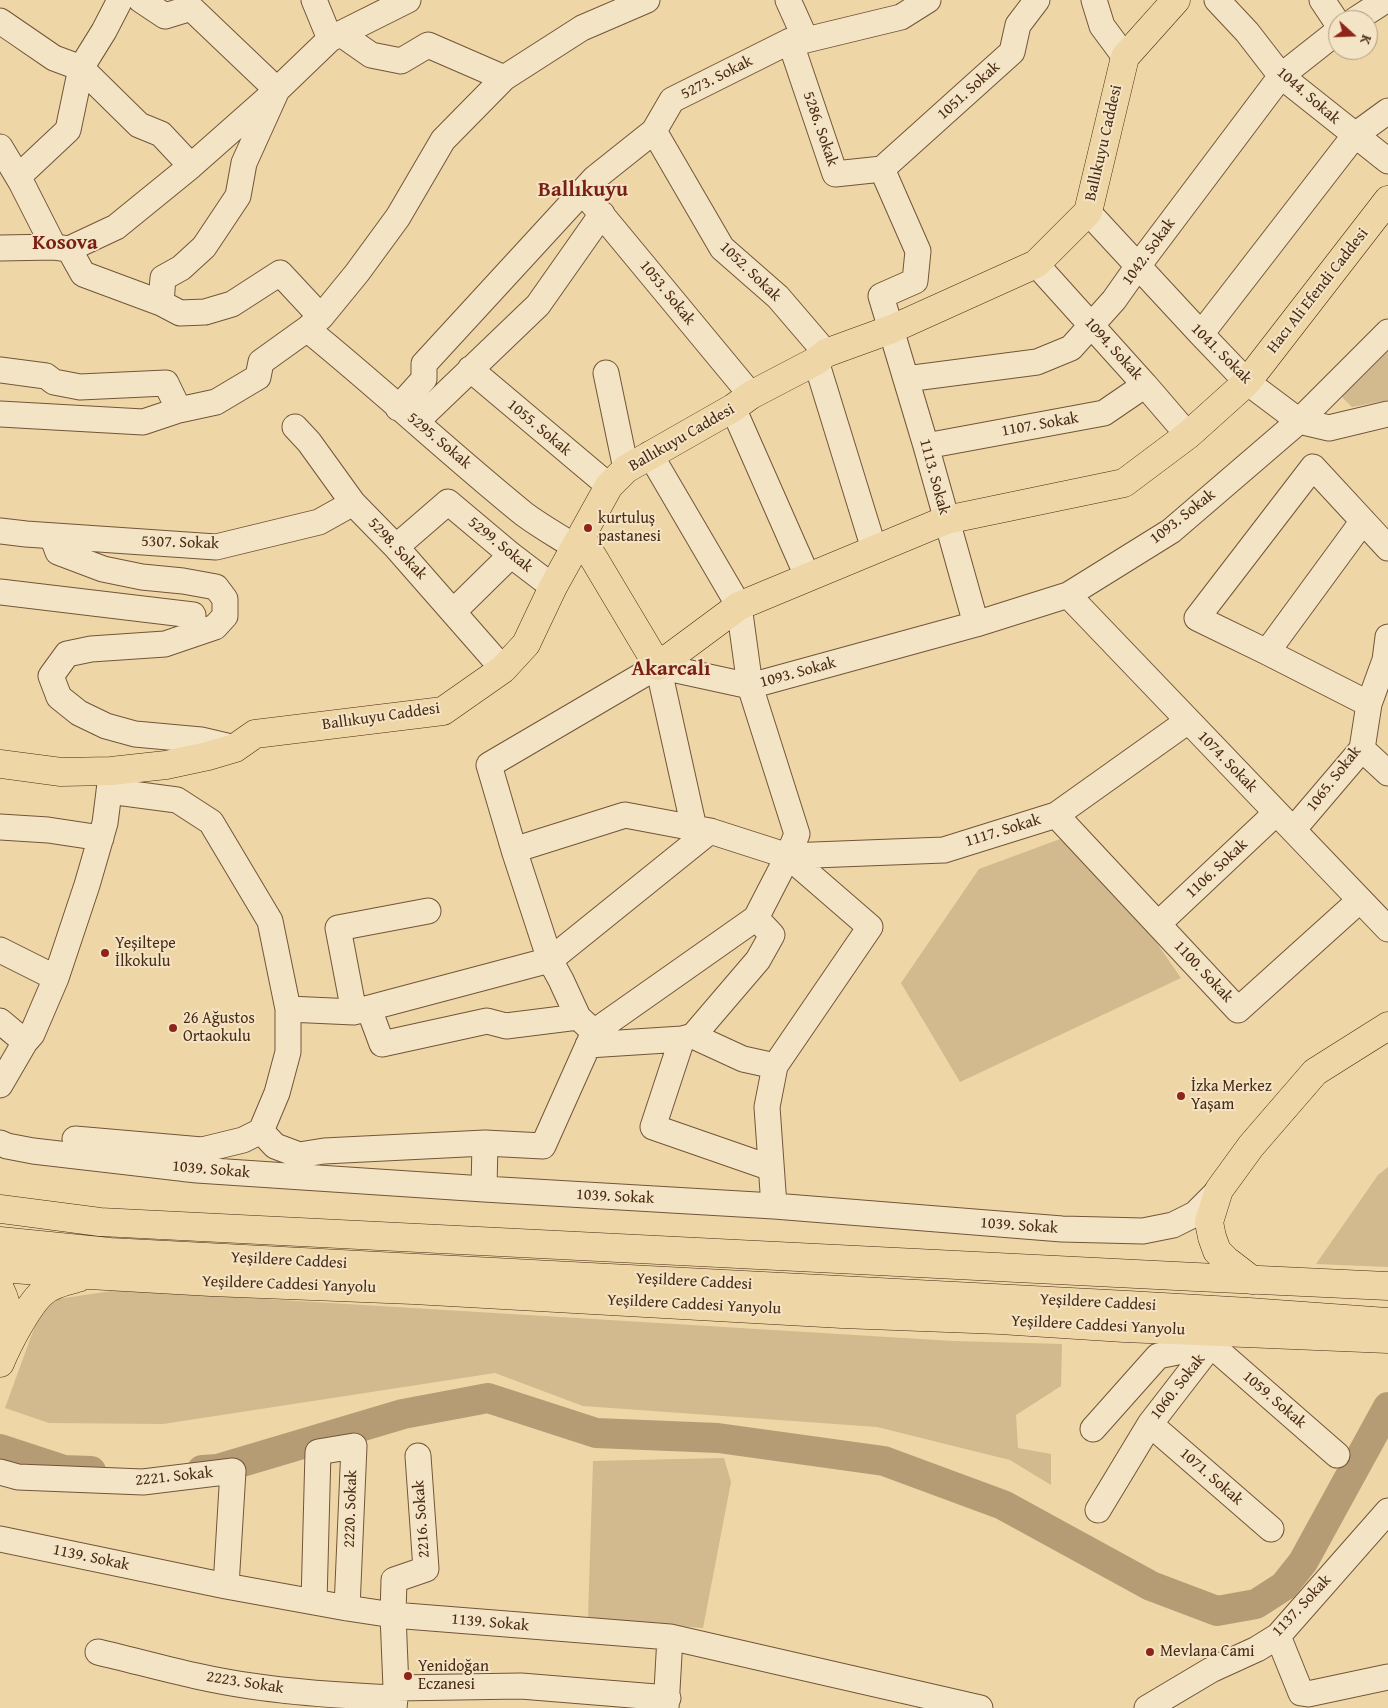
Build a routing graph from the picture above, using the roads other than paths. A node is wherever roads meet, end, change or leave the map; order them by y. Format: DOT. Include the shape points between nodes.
graph roads {
  1 [pos="120,0"];
  2 [pos="141,0"];
  3 [pos="314,0"];
  4 [pos="647,0"];
  5 [pos="928,0"];
  6 [pos="1037,0"];
  7 [pos="1094,0"];
  8 [pos="1176,0"];
  9 [pos="1217,0"];
  10 [pos="1386,0"];
  11 [pos="399,2"];
  12 [pos="795,2"];
  13 [pos="1370,10"];
  14 [pos="0,21"];
  15 [pos="335,36"];
  16 [pos="1328,39"];
  17 [pos="798,40"];
  18 [pos="1125,57"];
  19 [pos="81,68"];
  20 [pos="1281,76"];
  21 [pos="504,78"];
  22 [pos="277,90"];
  23 [pos="1388,111"];
  24 [pos="654,131"];
  25 [pos="1355,135"];
  26 [pos="0,147"];
  27 [pos="1388,160"];
  28 [pos="192,166"];
  29 [pos="882,169"];
  30 [pos="18,177"];
  31 [pos="582,192"];
  32 [pos="1388,200"];
  33 [pos="1088,212"];
  34 [pos="602,214"];
  35 [pos="0,248"];
  36 [pos="62,248"];
  37 [pos="1036,264"];
  38 [pos="1138,266"];
  39 [pos="161,303"];
  40 [pos="314,323"];
  41 [pos="1091,325"];
  42 [pos="892,329"];
  43 [pos="1388,332"];
  44 [pos="1200,334"];
  45 [pos="821,357"];
  46 [pos="470,369"];
  47 [pos="0,370"];
  48 [pos="606,373"];
  49 [pos="906,380"];
  50 [pos="1247,382"];
  51 [pos="1145,385"];
  52 [pos="742,402"];
  53 [pos="178,410"];
  54 [pos="0,414"];
  55 [pos="1388,414"];
  56 [pos="407,415"];
  57 [pos="1299,421"];
  58 [pos="294,427"];
  59 [pos="1188,435"];
  60 [pos="926,446"];
  61 [pos="650,454"];
  62 [pos="618,478"];
  63 [pos="353,503"];
  64 [pos="946,520"];
  65 [pos="1364,521"];
  66 [pos="0,531"];
  67 [pos="52,536"];
  68 [pos="578,542"];
  69 [pos="396,547"];
  70 [pos="1388,548"];
  71 [pos="874,549"];
  72 [pos="512,555"];
  73 [pos="808,578"];
  74 [pos="553,587"];
  75 [pos="0,592"];
  76 [pos="1068,594"];
  77 [pos="739,606"];
  78 [pos="454,611"];
  79 [pos="193,615"];
  80 [pos="976,624"];
  81 [pos="1267,652"];
  82 [pos="1387,652"];
  83 [pos="658,666"];
  84 [pos="503,669"];
  85 [pos="750,686"];
  86 [pos="1369,704"];
  87 [pos="1188,721"];
  88 [pos="235,748"];
  89 [pos="1362,749"];
  90 [pos="0,764"];
  91 [pos="1388,773"];
  92 [pos="110,781"];
  93 [pos="1056,815"];
  94 [pos="1284,822"];
  95 [pos="0,827"];
  96 [pos="702,830"];
  97 [pos="101,838"];
  98 [pos="514,850"];
  99 [pos="788,856"];
  100 [pos="1360,900"];
  101 [pos="428,911"];
  102 [pos="756,918"];
  103 [pos="1158,924"];
  104 [pos="1387,925"];
  105 [pos="0,950"];
  106 [pos="550,960"];
  107 [pos="56,978"];
  108 [pos="288,1009"];
  109 [pos="362,1010"];
  110 [pos="0,1021"];
  111 [pos="1388,1026"];
  112 [pos="587,1031"];
  113 [pos="688,1037"];
  114 [pos="26,1042"];
  115 [pos="775,1066"];
  116 [pos="0,1085"];
  117 [pos="261,1130"];
  118 [pos="38,1135"];
  119 [pos="0,1143"];
  120 [pos="485,1144"];
  121 [pos="202,1150"];
  122 [pos="771,1168"];
  123 [pos="186,1169"];
  124 [pos="484,1189"];
  125 [pos="774,1206"];
  126 [pos="0,1209"];
  127 [pos="1202,1218"];
  128 [pos="0,1241"];
  129 [pos="0,1268"];
  130 [pos="89,1275"];
  131 [pos="1252,1280"];
  132 [pos="1388,1286"];
  133 [pos="0,1289"];
  134 [pos="1145,1329"];
  135 [pos="1383,1330"];
  136 [pos="1211,1344"];
  137 [pos="3,1356"];
  138 [pos="1158,1356"];
  139 [pos="1150,1424"];
  140 [pos="1093,1430"];
  141 [pos="418,1456"];
  142 [pos="1337,1456"];
  143 [pos="0,1472"];
  144 [pos="1098,1510"];
  145 [pos="1388,1511"];
  146 [pos="1271,1529"];
  147 [pos="0,1539"];
  148 [pos="226,1586"];
  149 [pos="314,1602"];
  150 [pos="347,1608"];
  151 [pos="393,1615"];
  152 [pos="1278,1636"];
  153 [pos="670,1637"];
  154 [pos="98,1652"];
  155 [pos="1388,1677"];
  156 [pos="395,1698"];
  157 [pos="667,1703"];
  158 [pos="980,1708"];
  159 [pos="1147,1708"];
  1 -- 19 [label="street"];
  2 -- 22 [label="street" via="165,16 191,8"];
  3 -- 15 [label="street"];
  4 -- 21 [label="street" via="582,28"];
  5 -- 17 [label="street, 5273. Sokak" via="901,17"];
  6 -- 29 [label="street, 1051. Sokak" via="1018,25 1012,52"];
  7 -- 18 [label="street" via="1102,26"];
  8 -- 18 [label="main road, Ballıkuyu Caddesi"];
  9 -- 20 [label="street, 1044. Sokak"];
  10 -- 13 [label="street"];
  11 -- 15 [label="street"];
  12 -- 17 [label="street"];
  14 -- 19 [label="street" via="54,58"];
  15 -- 21 [label="street" via="372,55 401,62 428,45"];
  15 -- 22 [label="street"];
  16 -- 20 [label="street, 1042. Sokak"];
  17 -- 24 [label="street, 5273. Sokak" via="672,100"];
  17 -- 29 [label="street, 5286. Sokak" via="835,174"];
  18 -- 33 [label="main road, Ballıkuyu Caddesi"];
  19 -- 28 [label="street" via="139,125 161,134"];
  19 -- 30 [label="street" via="68,130"];
  20 -- 25 [label="street, 1044. Sokak"];
  20 -- 38 [label="street, 1042. Sokak"];
  21 -- 40 [label="street" via="443,140 398,217 357,273"];
  22 -- 28 [label="street"];
  22 -- 39 [label="street" via="244,163 238,196 204,247 182,268 163,278"];
  23 -- 25 [label="street"];
  24 -- 31 [label="street, 5273. Sokak"];
  24 -- 45 [label="street, 1052. Sokak" via="722,248 778,297"];
  25 -- 27 [label="street, 1044. Sokak"];
  25 -- 44 [label="street"];
  26 -- 30 [label="street"];
  28 -- 36 [label="street" via="116,227"];
  29 -- 42 [label="street, 1113. Sokak" via="918,251 915,281 881,296"];
  30 -- 36 [label="street"];
  31 -- 34 [label="street, 1053. Sokak"];
  31 -- 56 [label="street, 5273. Sokak" via="424,364 424,379"];
  32 -- 50 [label="main road, Hacı Ali Efendi Caddesi"];
  33 -- 37 [label="main road, Ballıkuyu Caddesi"];
  33 -- 38 [label="street, 1041. Sokak"];
  34 -- 46 [label="street" via="538,305"];
  34 -- 52 [label="street, 1053. Sokak"];
  35 -- 36 [label="street"];
  36 -- 39 [label="street" via="83,274"];
  37 -- 41 [label="street, 1094. Sokak"];
  37 -- 42 [label="main road, Ballıkuyu Caddesi"];
  38 -- 41 [label="street, 1042. Sokak"];
  38 -- 44 [label="street, 1041. Sokak"];
  39 -- 40 [label="street, 5295. Sokak" via="180,313 205,312 232,304 280,273"];
  40 -- 53 [label="street" via="261,362 258,377 216,402"];
  40 -- 56 [label="street, 5295. Sokak"];
  41 -- 49 [label="street, 1042. Sokak" via="1070,348 1037,362"];
  41 -- 51 [label="street, 1094. Sokak"];
  42 -- 45 [label="main road, Ballıkuyu Caddesi"];
  42 -- 49 [label="street, 1113. Sokak"];
  43 -- 57 [label="street, 1093. Sokak"];
  44 -- 50 [label="street, 1041. Sokak"];
  45 -- 52 [label="main road, Ballıkuyu Caddesi"];
  45 -- 71 [label="street"];
  46 -- 56 [label="street"];
  46 -- 62 [label="street, 1055. Sokak"];
  47 -- 53 [label="street" via="46,376 54,382 80,387 166,383"];
  48 -- 62 [label="street"];
  49 -- 60 [label="street, 1113. Sokak"];
  50 -- 57 [label="street, 1041. Sokak"];
  50 -- 59 [label="main road"];
  51 -- 59 [label="street, 1094. Sokak"];
  51 -- 60 [label="street, 1107. Sokak" via="1104,413"];
  52 -- 61 [label="main road, Ballıkuyu Caddesi"];
  52 -- 73 [label="street, 1053. Sokak"];
  53 -- 54 [label="street" via="143,422"];
  55 -- 57 [label="street, 1041. Sokak" via="1329,428"];
  56 -- 68 [label="street, 5295. Sokak" via="526,515"];
  57 -- 76 [label="street, 1093. Sokak" via="1171,531"];
  58 -- 63 [label="street, 5298. Sokak" via="310,442"];
  59 -- 64 [label="main road" via="1124,483"];
  60 -- 64 [label="street, 1113. Sokak"];
  61 -- 62 [label="main road, Ballıkuyu Caddesi"];
  61 -- 77 [label="street"];
  62 -- 68 [label="main road, Ballıkuyu Caddesi"];
  63 -- 67 [label="street, 5307. Sokak" via="319,522 216,547"];
  63 -- 69 [label="street, 5298. Sokak"];
  64 -- 71 [label="main road"];
  64 -- 80 [label="street, 1113. Sokak"];
  65 -- 70 [label="street"];
  65 -- 81 [label="street"];
  65 -- 81 [label="street" via="1314,467 1197,618"];
  66 -- 67 [label="street, 5307. Sokak"];
  67 -- 88 [label="street" via="58,552 74,559 142,577 216,587 225,599 225,616 215,627 201,633 165,644 91,649 67,654 51,676 59,697 79,713 106,726 135,734 201,740"];
  68 -- 74 [label="main road, Ballıkuyu Caddesi"];
  68 -- 83 [label="main road"];
  69 -- 72 [label="street, 5299. Sokak" via="448,502"];
  69 -- 78 [label="street, 5298. Sokak"];
  71 -- 73 [label="main road"];
  72 -- 74 [label="street, 5299. Sokak"];
  72 -- 78 [label="street"];
  73 -- 77 [label="main road"];
  74 -- 84 [label="main road, Ballıkuyu Caddesi" via="526,644"];
  75 -- 79 [label="street"];
  76 -- 80 [label="street, 1093. Sokak"];
  76 -- 87 [label="street, 1074. Sokak"];
  77 -- 83 [label="main road"];
  77 -- 85 [label="street"];
  78 -- 84 [label="street, 5298. Sokak"];
  80 -- 85 [label="street, 1093. Sokak"];
  81 -- 86 [label="street"];
  82 -- 86 [label="street, 1065. Sokak"];
  83 -- 85 [label="street, 1093. Sokak"];
  83 -- 96 [label="street"];
  83 -- 98 [label="street" via="490,765"];
  84 -- 88 [label="main road, Ballıkuyu Caddesi" via="443,711 255,734"];
  85 -- 99 [label="street" via="797,834"];
  86 -- 89 [label="street, 1065. Sokak"];
  87 -- 93 [label="street, 1117. Sokak"];
  87 -- 94 [label="street, 1074. Sokak"];
  88 -- 92 [label="main road, Ballıkuyu Caddesi"];
  89 -- 91 [label="street"];
  89 -- 94 [label="street, 1065. Sokak"];
  90 -- 92 [label="main road, Ballıkuyu Caddesi"];
  92 -- 97 [label="street"];
  92 -- 108 [label="street" via="177,800 211,822 270,921"];
  93 -- 99 [label="street, 1117. Sokak" via="944,850"];
  93 -- 103 [label="street, 1100. Sokak"];
  94 -- 100 [label="street, 1074. Sokak"];
  94 -- 103 [label="street, 1106. Sokak"];
  95 -- 97 [label="street"];
  96 -- 98 [label="street" via="625,815"];
  96 -- 99 [label="street"];
  96 -- 106 [label="street"];
  97 -- 107 [label="street"];
  98 -- 106 [label="street"];
  99 -- 102 [label="street"];
  99 -- 115 [label="street" via="870,927"];
  100 -- 103 [label="street, 1100. Sokak" via="1238,1010"];
  100 -- 104 [label="street, 1074. Sokak"];
  101 -- 109 [label="street" via="338,928"];
  102 -- 112 [label="street"];
  102 -- 113 [label="street" via="772,935 758,960"];
  105 -- 107 [label="street"];
  106 -- 109 [label="street"];
  106 -- 112 [label="street"];
  107 -- 114 [label="street"];
  108 -- 109 [label="street"];
  108 -- 117 [label="street" via="288,1052 277,1093"];
  109 -- 112 [label="street" via="382,1044 488,1021 506,1026"];
  110 -- 114 [label="street"];
  111 -- 127 [label="main road" via="1315,1072 1251,1146"];
  112 -- 113 [label="street"];
  112 -- 120 [label="street" via="543,1146"];
  113 -- 115 [label="street" via="743,1059"];
  113 -- 122 [label="street" via="653,1126"];
  114 -- 116 [label="street"];
  115 -- 122 [label="street" via="767,1107"];
  117 -- 120 [label="street" via="275,1146 299,1155 324,1151"];
  117 -- 121 [label="street" via="243,1140"];
  118 -- 121 [label="street"];
  119 -- 123 [label="street, 1039. Sokak" via="33,1151"];
  120 -- 124 [label="street"];
  121 -- 123 [label="street"];
  122 -- 125 [label="street"];
  123 -- 124 [label="street, 1039. Sokak"];
  124 -- 125 [label="street, 1039. Sokak"];
  125 -- 127 [label="street, 1039. Sokak" via="1062,1229 1143,1231"];
  126 -- 131 [label="main road, Yeşildere Caddesi" via="100,1222"];
  127 -- 131 [label="main road" via="1217,1250"];
  128 -- 135 [label="main road, Yeşildere Caddesi" via="110,1252 1249,1312"];
  129 -- 130 [label="main road, Yeşildere Caddesi Yanyolu"];
  130 -- 134 [label="main road, Yeşildere Caddesi Yanyolu"];
  130 -- 137 [label="main road" via="56,1284 42,1292"];
  131 -- 132 [label="main road, Yeşildere Caddesi"];
  133 -- 137 [label="main road" via="8,1313"];
  134 -- 135 [label="main road, Yeşildere Caddesi Yanyolu"];
  134 -- 138 [label="street" via="1149,1344"];
  136 -- 138 [label="street, 1060. Sokak"];
  136 -- 139 [label="street, 1060. Sokak"];
  136 -- 142 [label="street, 1059. Sokak"];
  138 -- 140 [label="street"];
  139 -- 144 [label="street, 1060. Sokak"];
  139 -- 146 [label="street, 1071. Sokak"];
  141 -- 151 [label="street, 2216. Sokak" via="426,1569 394,1580"];
  143 -- 148 [label="street, 2221. Sokak" via="18,1477 143,1482 233,1471"];
  145 -- 152 [label="street, 1137. Sokak"];
  147 -- 148 [label="street, 1139. Sokak"];
  148 -- 149 [label="street, 1139. Sokak"];
  149 -- 150 [label="street, 1139. Sokak"];
  149 -- 150 [label="street, 2220. Sokak" via="318,1452 354,1446"];
  150 -- 151 [label="street, 1139. Sokak"];
  151 -- 153 [label="street, 1139. Sokak"];
  151 -- 156 [label="street, 2216. Sokak"];
  152 -- 155 [label="street" via="1301,1693"];
  152 -- 159 [label="street, 1137. Sokak"];
  153 -- 157 [label="street"];
  153 -- 158 [label="street, 1139. Sokak"];
  154 -- 156 [label="street, 2223. Sokak" via="249,1686"];
  156 -- 157 [label="street, 2223. Sokak" via="521,1686"];
}
